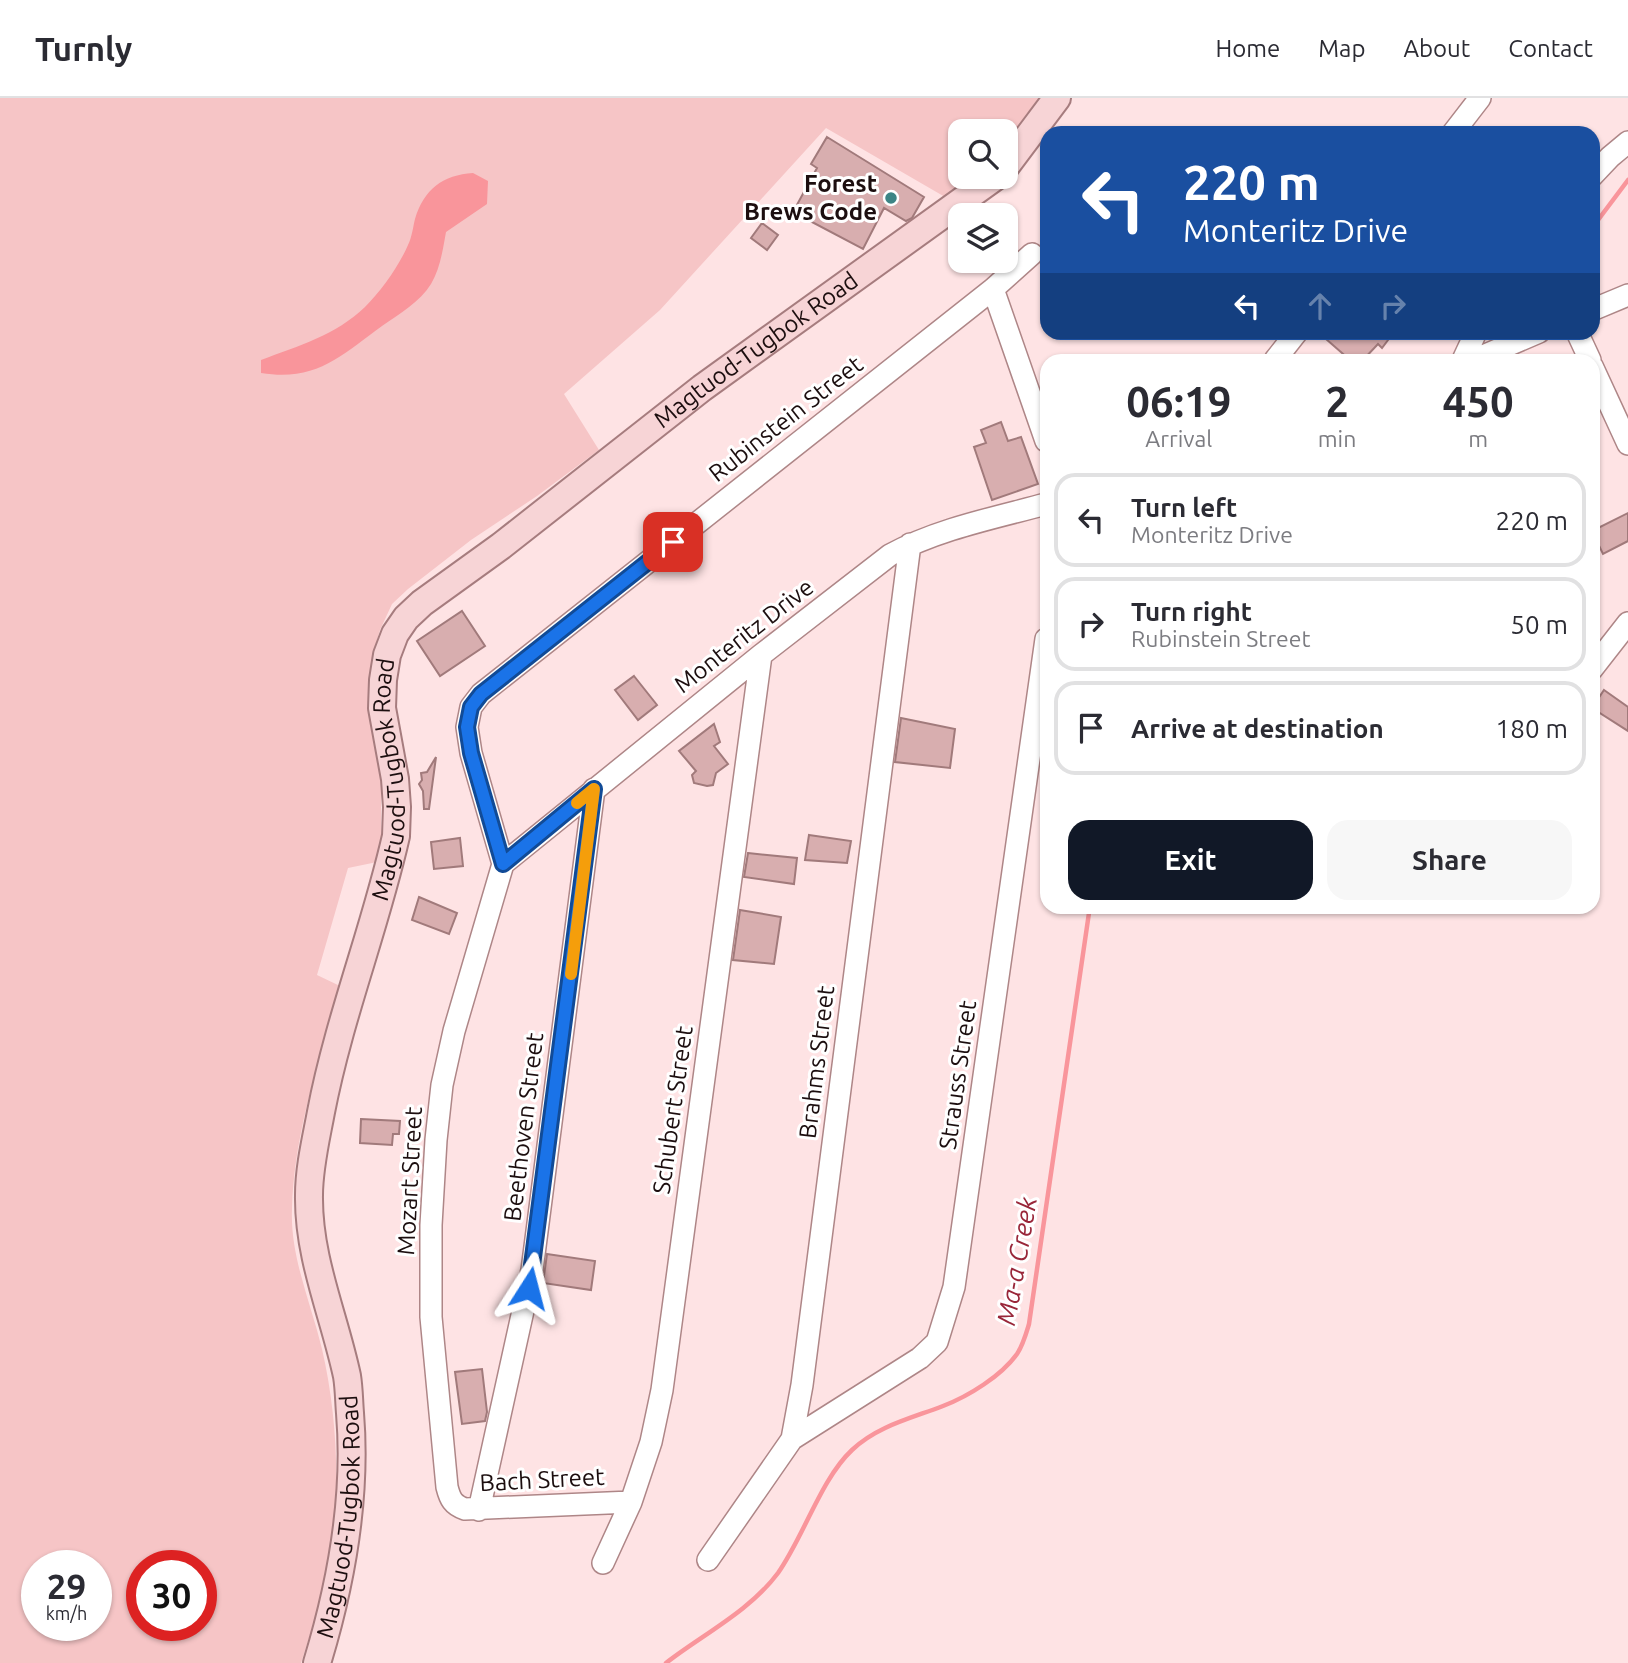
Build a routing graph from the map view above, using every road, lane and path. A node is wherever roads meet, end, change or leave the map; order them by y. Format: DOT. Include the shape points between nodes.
graph roads {
  1 [pos="1057,98"];
  2 [pos="1480,98"];
  3 [pos="1458,126"];
  4 [pos="1628,142"];
  5 [pos="1018,150"];
  6 [pos="1600,168"];
  7 [pos="978,189"];
  8 [pos="1032,254"];
  9 [pos="993,289"];
  10 [pos="1628,295"];
  11 [pos="1600,307"];
  12 [pos="1291,340"];
  13 [pos="1520,340"];
  14 [pos="1280,354"];
  15 [pos="1488,354"];
  16 [pos="1600,383"];
  17 [pos="1040,424"];
  18 [pos="1628,444"];
  19 [pos="1040,506"];
  20 [pos="910,544"];
  21 [pos="1628,623"];
  22 [pos="761,655"];
  23 [pos="1600,659"];
  24 [pos="1040,681"];
  25 [pos="594,789"];
  26 [pos="503,864"];
  27 [pos="792,1439"];
  28 [pos="631,1502"];
  29 [pos="456,1506"];
  30 [pos="479,1510"];
  31 [pos="708,1560"];
  32 [pos="603,1563"];
  33 [pos="317,1663"];
  1 -- 5 [label="main road"];
  2 -- 3 [label="street"];
  4 -- 6 [label="street"];
  7 -- 33 [label="main road, Magtuod-Tugbok Road" via="702,388 422,603 395,634 387,655 382,708 395,779 396,836 324,1093 309,1191 316,1265 347,1379 352,1437 346,1546"];
  8 -- 9 [label="street, Rubinstein Street"];
  9 -- 17 [label="street"];
  9 -- 26 [label="street, Rubinstein Street" via="481,694 471,707 467,727"];
  10 -- 11 [label="street"];
  12 -- 14 [label="street"];
  13 -- 15 [label="street"];
  16 -- 18 [label="street"];
  19 -- 20 [label="street, Monteritz Drive"];
  20 -- 22 [label="street, Monteritz Drive" via="869,570"];
  20 -- 27 [label="street, Brahms Street"];
  21 -- 23 [label="street"];
  22 -- 25 [label="street, Monteritz Drive"];
  22 -- 28 [label="street, Schubert Street" via="662,1390 652,1442"];
  24 -- 27 [label="street, Strauss Street" via="956,1274 946,1317 937,1342 920,1358"];
  25 -- 26 [label="street, Monteritz Drive"];
  25 -- 30 [label="street, Beethoven Street" via="532,1270"];
  26 -- 29 [label="street, Mozart Street" via="454,1031 436,1140 431,1317 447,1487"];
  27 -- 31 [label="street, Brahms Street"];
  28 -- 30 [label="street, Bach Street"];
  28 -- 32 [label="street, Schubert Street"];
  29 -- 30 [label="street, Bach Street"];
}
